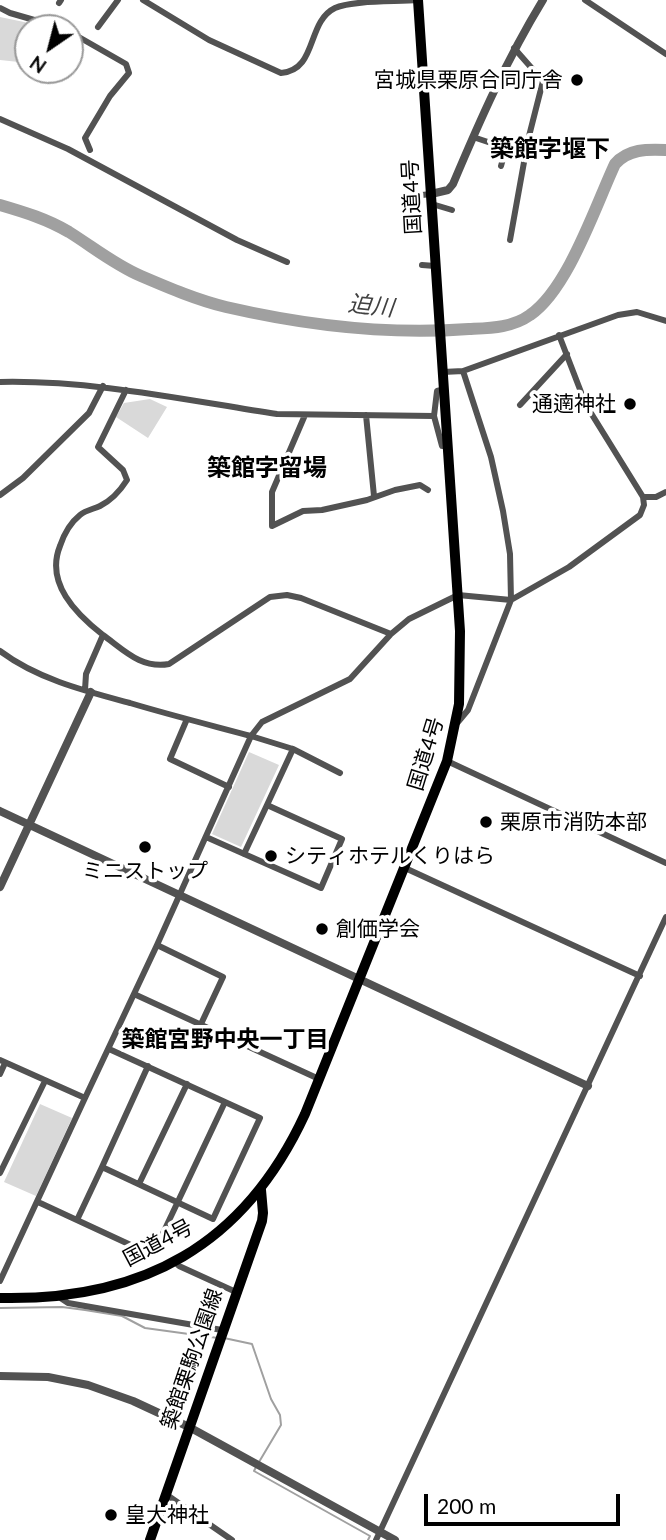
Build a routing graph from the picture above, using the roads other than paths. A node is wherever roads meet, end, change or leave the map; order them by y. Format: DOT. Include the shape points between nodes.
graph roads {
  1 [pos="118,0"];
  2 [pos="143,0"];
  3 [pos="418,0"];
  4 [pos="544,0"];
  5 [pos="585,0"];
  6 [pos="98,27"];
  7 [pos="84,40"];
  8 [pos="514,47"];
  9 [pos="666,54"];
  10 [pos="0,120"];
  11 [pos="473,138"];
  12 [pos="506,148"];
  13 [pos="90,150"];
  14 [pos="517,152"];
  15 [pos="501,166"];
  16 [pos="404,197"];
  17 [pos="431,199"];
  18 [pos="452,210"];
  19 [pos="510,240"];
  20 [pos="287,262"];
  21 [pos="422,265"];
  22 [pos="435,266"];
  23 [pos="666,321"];
  24 [pos="559,335"];
  25 [pos="567,354"];
  26 [pos="443,369"];
  27 [pos="463,371"];
  28 [pos="0,382"];
  29 [pos="103,386"];
  30 [pos="445,389"];
  31 [pos="126,390"];
  32 [pos="520,405"];
  33 [pos="305,415"];
  34 [pos="366,415"];
  35 [pos="434,416"];
  36 [pos="450,446"];
  37 [pos="428,490"];
  38 [pos="666,492"];
  39 [pos="0,495"];
  40 [pos="374,496"];
  41 [pos="643,497"];
  42 [pos="458,596"];
  43 [pos="511,600"];
  44 [pos="391,634"];
  45 [pos="103,635"];
  46 [pos="0,651"];
  47 [pos="88,692"];
  48 [pos="187,719"];
  49 [pos="456,724"];
  50 [pos="251,736"];
  51 [pos="293,749"];
  52 [pos="447,761"];
  53 [pos="340,773"];
  54 [pos="229,787"];
  55 [pos="267,804"];
  56 [pos="0,811"];
  57 [pos="29,824"];
  58 [pos="206,837"];
  59 [pos="244,854"];
  60 [pos="666,863"];
  61 [pos="405,869"];
  62 [pos="0,887"];
  63 [pos="180,895"];
  64 [pos="666,917"];
  65 [pos="157,945"];
  66 [pos="640,976"];
  67 [pos="359,978"];
  68 [pos="134,995"];
  69 [pos="201,1024"];
  70 [pos="109,1049"];
  71 [pos="3,1062"];
  72 [pos="148,1066"];
  73 [pos="0,1074"];
  74 [pos="319,1079"];
  75 [pos="45,1081"];
  76 [pos="187,1083"];
  77 [pos="588,1086"];
  78 [pos="85,1098"];
  79 [pos="225,1102"];
  80 [pos="102,1167"];
  81 [pos="0,1174"];
  82 [pos="139,1184"];
  83 [pos="261,1190"];
  84 [pos="38,1202"];
  85 [pos="178,1203"];
  86 [pos="77,1220"];
  87 [pos="174,1261"];
  88 [pos="0,1282"];
  89 [pos="236,1292"];
  90 [pos="59,1297"];
  91 [pos="0,1298"];
  92 [pos="220,1335"];
  93 [pos="0,1376"];
  94 [pos="189,1427"];
  95 [pos="167,1495"];
  96 [pos="378,1536"];
  97 [pos="150,1540"];
  98 [pos="232,1540"];
  99 [pos="395,1540"];
  1 -- 6 [label="street"];
  2 -- 3 [label="street" via="209,40 281,73 303,63 319,25 332,9"];
  3 -- 17 [label="highway, 国道4号"];
  4 -- 8 [label="street"];
  5 -- 9 [label="street"];
  7 -- 13 [label="street" via="126,64 129,73 85,138"];
  8 -- 11 [label="street"];
  8 -- 19 [label="street" via="543,81"];
  10 -- 20 [label="street" via="68,149"];
  11 -- 12 [label="street"];
  11 -- 17 [label="street" via="453,184"];
  12 -- 14 [label="street"];
  12 -- 15 [label="street"];
  16 -- 17 [label="street"];
  17 -- 18 [label="street"];
  17 -- 22 [label="highway, 国道4号"];
  21 -- 22 [label="street"];
  22 -- 26 [label="highway, 国道4号"];
  23 -- 24 [label="street" via="637,313 618,315"];
  24 -- 25 [label="street"];
  24 -- 27 [label="street"];
  25 -- 32 [label="street"];
  25 -- 41 [label="street" via="586,405"];
  26 -- 27 [label="street"];
  26 -- 30 [label="highway, 国道4号"];
  27 -- 43 [label="street" via="503,510"];
  28 -- 29 [label="street"];
  29 -- 31 [label="street"];
  29 -- 39 [label="street" via="89,413"];
  30 -- 35 [label="street" via="436,391"];
  30 -- 36 [label="highway, 国道4号"];
  31 -- 33 [label="street"];
  31 -- 45 [label="street" via="98,447 123,470 127,480 118,493 82,513 65,531 55,557 56,581 82,619"];
  33 -- 34 [label="street"];
  33 -- 40 [label="street" via="272,492 272,526 303,511"];
  34 -- 35 [label="street"];
  34 -- 40 [label="street"];
  35 -- 36 [label="street" via="442,446"];
  36 -- 42 [label="highway, 国道4号"];
  37 -- 40 [label="street" via="421,485"];
  38 -- 41 [label="street"];
  41 -- 43 [label="street" via="640,515 569,567"];
  42 -- 43 [label="street"];
  42 -- 44 [label="street" via="409,619"];
  42 -- 49 [label="highway, 国道4号" via="461,683"];
  43 -- 49 [label="street" via="468,710"];
  44 -- 45 [label="street" via="288,596 270,597 169,664 139,662"];
  44 -- 50 [label="street" via="350,679 262,722"];
  45 -- 47 [label="street" via="86,674"];
  46 -- 47 [label="street" via="26,668"];
  47 -- 48 [label="street"];
  47 -- 57 [label="street"];
  48 -- 50 [label="street"];
  48 -- 54 [label="street" via="170,759"];
  49 -- 52 [label="highway, 国道4号"];
  50 -- 51 [label="street"];
  50 -- 54 [label="street"];
  51 -- 53 [label="street"];
  51 -- 55 [label="street"];
  52 -- 60 [label="street"];
  52 -- 61 [label="highway, 国道4号"];
  54 -- 58 [label="street"];
  55 -- 59 [label="street"];
  55 -- 59 [label="street" via="342,839 321,888"];
  56 -- 57 [label="street"];
  57 -- 62 [label="street"];
  57 -- 63 [label="street"];
  58 -- 59 [label="street"];
  58 -- 63 [label="street"];
  61 -- 66 [label="street"];
  61 -- 67 [label="highway, 国道4号"];
  63 -- 65 [label="street"];
  63 -- 67 [label="street"];
  64 -- 66 [label="street"];
  65 -- 68 [label="street"];
  65 -- 69 [label="street" via="223,977"];
  66 -- 77 [label="street"];
  67 -- 74 [label="highway, 国道4号"];
  67 -- 77 [label="street"];
  68 -- 69 [label="street"];
  68 -- 70 [label="street"];
  69 -- 74 [label="street"];
  70 -- 72 [label="street"];
  70 -- 78 [label="street"];
  71 -- 73 [label="street"];
  71 -- 75 [label="street"];
  72 -- 76 [label="street"];
  72 -- 80 [label="street"];
  74 -- 83 [label="highway, 国道4号" via="293,1140"];
  75 -- 78 [label="street"];
  75 -- 81 [label="street"];
  76 -- 79 [label="street"];
  76 -- 82 [label="street"];
  77 -- 96 [label="street"];
  78 -- 84 [label="street"];
  79 -- 85 [label="street"];
  79 -- 85 [label="street" via="260,1118 213,1219"];
  80 -- 82 [label="street"];
  80 -- 86 [label="street"];
  82 -- 85 [label="street"];
  83 -- 87 [label="highway, 国道4号" via="217,1233"];
  83 -- 89 [label="main road, 築館栗駒公園線" via="262,1221"];
  84 -- 86 [label="street"];
  84 -- 88 [label="street"];
  85 -- 86 [label="street" via="156,1248 148,1253"];
  87 -- 89 [label="street"];
  87 -- 90 [label="highway, 国道4号" via="115,1286"];
  89 -- 92 [label="main road, 築館栗駒公園線"];
  90 -- 91 [label="highway, 国道4号"];
  90 -- 92 [label="street" via="68,1303"];
  92 -- 94 [label="main road, 築館栗駒公園線"];
  93 -- 94 [label="street" via="48,1377 88,1385"];
  94 -- 95 [label="main road, 築館栗駒公園線"];
  94 -- 96 [label="street"];
  95 -- 97 [label="main road, 築館栗駒公園線"];
  95 -- 98 [label="street"];
  96 -- 99 [label="street"];
}
